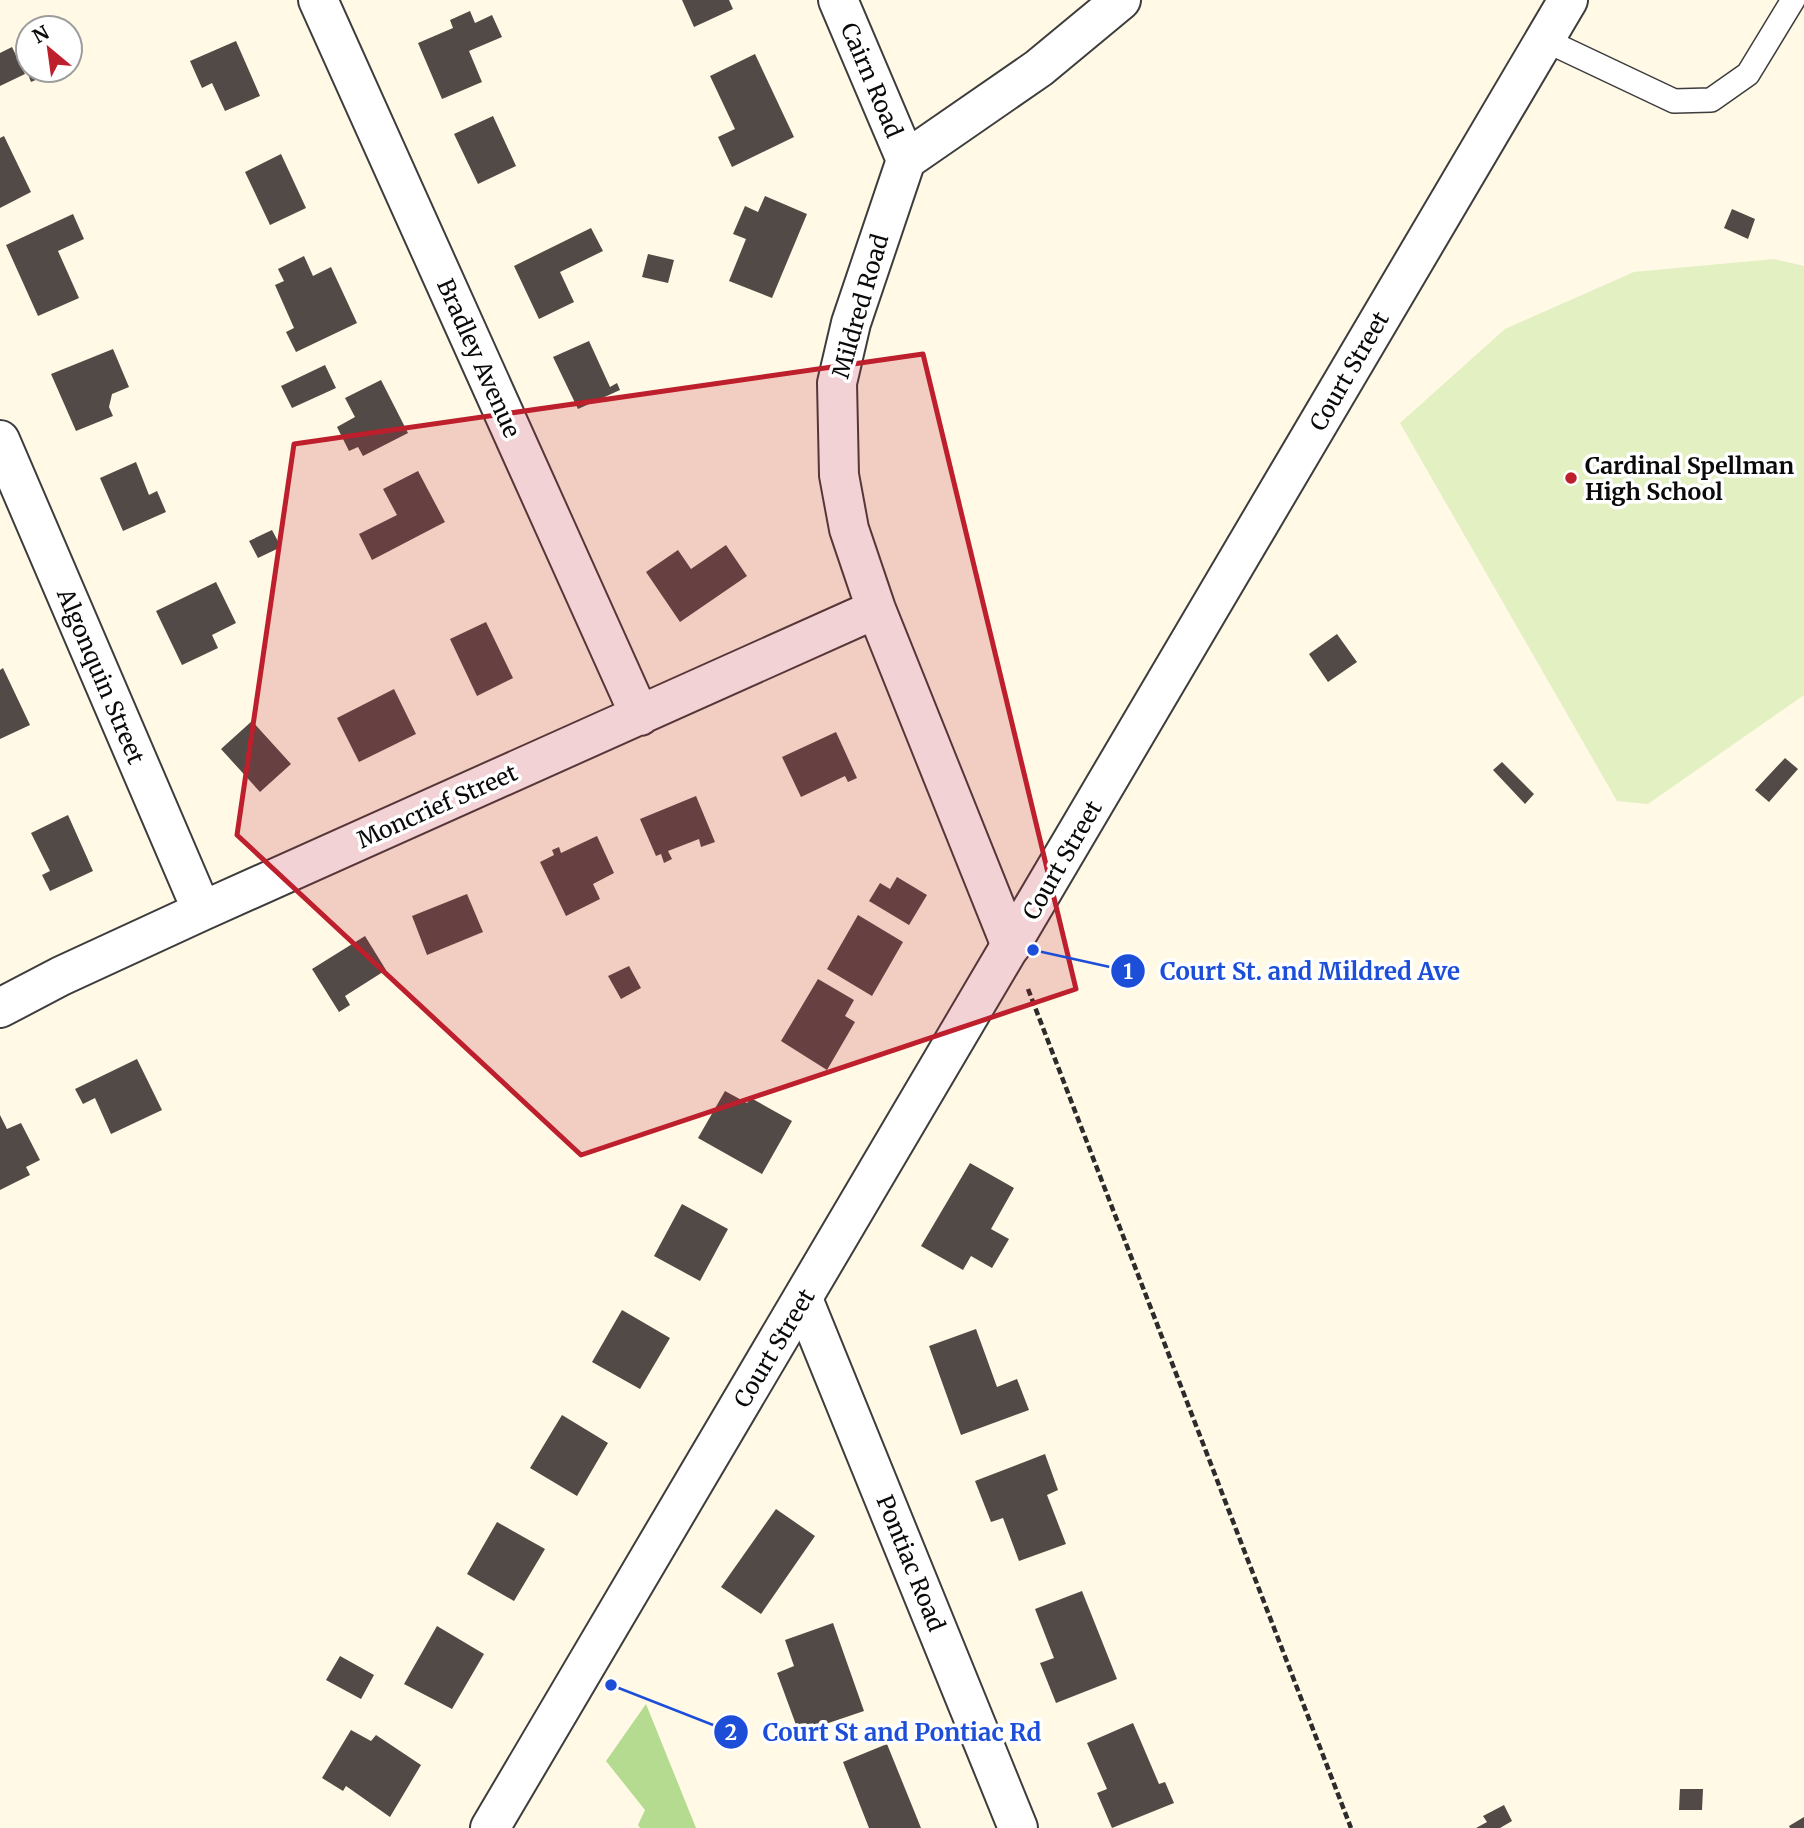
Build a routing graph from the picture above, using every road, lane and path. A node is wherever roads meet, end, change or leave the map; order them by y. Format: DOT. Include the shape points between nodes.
graph roads {
  1 [pos="318,0"];
  2 [pos="838,0"];
  3 [pos="1121,0"];
  4 [pos="1568,0"];
  5 [pos="1793,0"];
  6 [pos="1545,40"];
  7 [pos="906,160"];
  8 [pos="0,440"];
  9 [pos="876,610"];
  10 [pos="640,716"];
  11 [pos="202,911"];
  12 [pos="1011,946"];
  13 [pos="0,1008"];
  14 [pos="803,1299"];
  15 [pos="490,1828"];
  16 [pos="1018,1828"];
  17 [pos="1351,1828"];
  1 -- 10 [label="street, Bradley Avenue"];
  2 -- 7 [label="street, Cairn Road"];
  3 -- 7 [label="street" via="1039,68"];
  4 -- 6 [label="street, Court Street"];
  5 -- 6 [label="lane" via="1748,74 1711,100 1674,101"];
  6 -- 12 [label="street, Court Street"];
  7 -- 9 [label="street, Mildred Road" via="850,323 837,383 839,475 849,529"];
  8 -- 11 [label="street, Algonquin Street"];
  9 -- 10 [label="street, Moncrief Street"];
  9 -- 12 [label="street, Mildred Road"];
  10 -- 11 [label="street, Moncrief Street"];
  11 -- 13 [label="street, Moncrief Street"];
  12 -- 14 [label="street, Court Street"];
  12 -- 17 [label="path"];
  14 -- 15 [label="street, Court Street"];
  14 -- 16 [label="street, Pontiac Road"];
}
